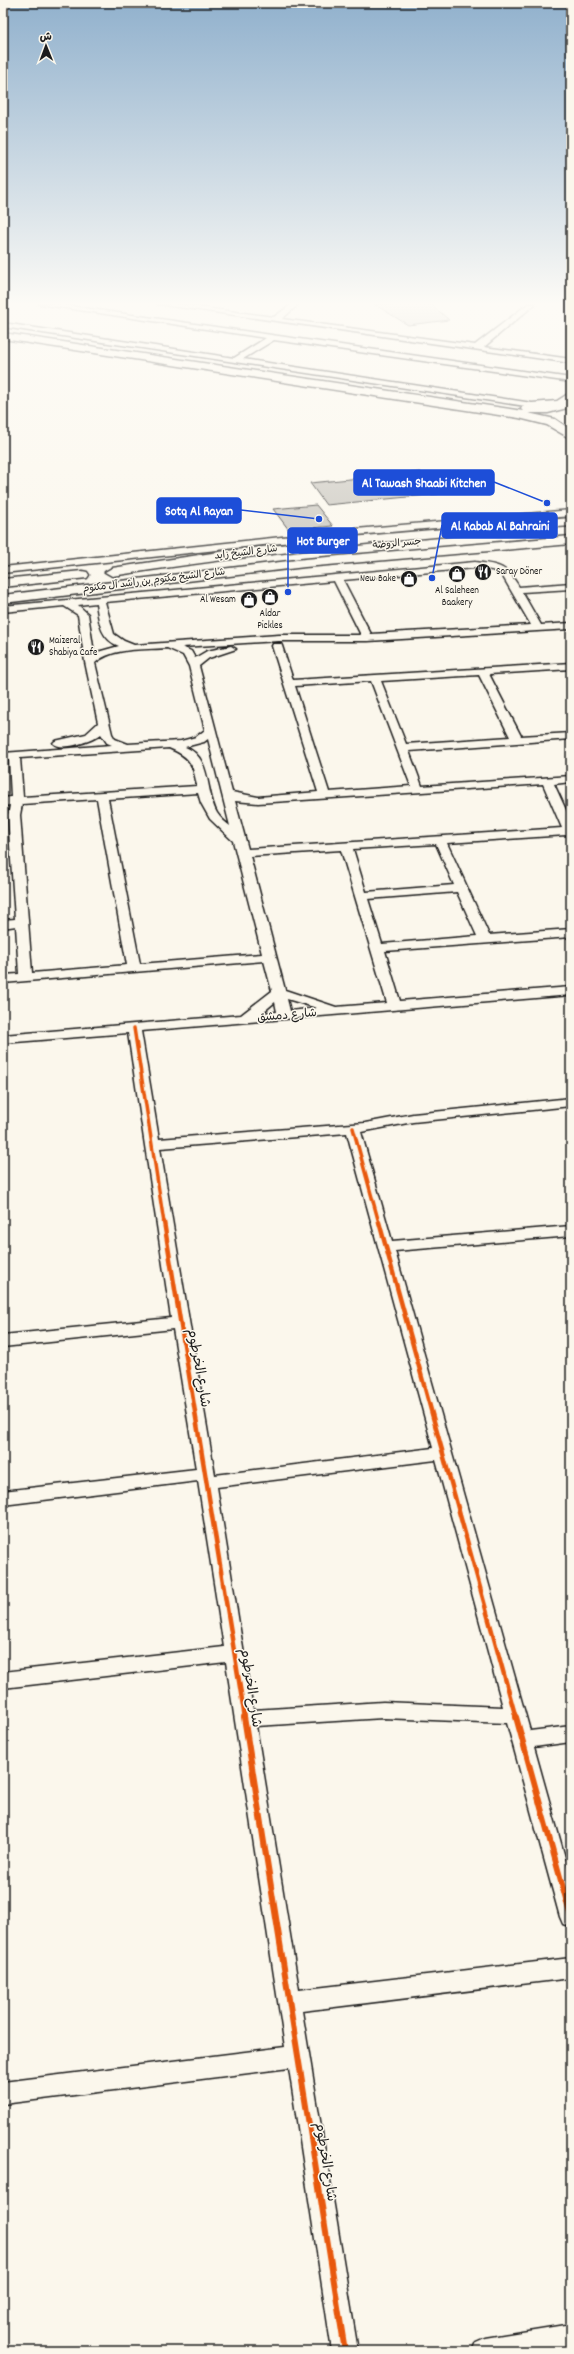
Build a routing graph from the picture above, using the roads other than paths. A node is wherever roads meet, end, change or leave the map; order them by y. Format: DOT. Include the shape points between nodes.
graph roads {
  1 [pos="513,414"];
  2 [pos="557,414"];
  3 [pos="532,417"];
  4 [pos="571,435"];
  5 [pos="571,513"];
  6 [pos="571,518"];
  7 [pos="571,522"];
  8 [pos="520,526"];
  9 [pos="571,530"];
  10 [pos="356,532"];
  11 [pos="402,536"];
  12 [pos="570,549"];
  13 [pos="300,558"];
  14 [pos="3,570"];
  15 [pos="112,572"];
  16 [pos="293,574"];
  17 [pos="337,578"];
  18 [pos="3,583"];
  19 [pos="571,586"];
  20 [pos="111,587"];
  21 [pos="516,590"];
  22 [pos="3,599"];
  23 [pos="100,600"];
  24 [pos="64,603"];
  25 [pos="3,609"];
  26 [pos="571,626"];
  27 [pos="538,628"];
  28 [pos="365,638"];
  29 [pos="158,646"];
  30 [pos="277,646"];
  31 [pos="142,647"];
  32 [pos="90,662"];
  33 [pos="194,666"];
  34 [pos="569,669"];
  35 [pos="482,671"];
  36 [pos="375,678"];
  37 [pos="289,683"];
  38 [pos="103,724"];
  39 [pos="211,732"];
  40 [pos="571,736"];
  41 [pos="517,740"];
  42 [pos="170,745"];
  43 [pos="3,747"];
  44 [pos="130,748"];
  45 [pos="402,748"];
  46 [pos="9,756"];
  47 [pos="571,779"];
  48 [pos="548,781"];
  49 [pos="203,789"];
  50 [pos="418,790"];
  51 [pos="228,794"];
  52 [pos="102,796"];
  53 [pos="325,796"];
  54 [pos="258,800"];
  55 [pos="16,801"];
  56 [pos="3,802"];
  57 [pos="232,811"];
  58 [pos="571,832"];
  59 [pos="240,840"];
  60 [pos="440,840"];
  61 [pos="346,846"];
  62 [pos="244,853"];
  63 [pos="460,888"];
  64 [pos="361,896"];
  65 [pos="22,922"];
  66 [pos="3,924"];
  67 [pos="571,934"];
  68 [pos="485,940"];
  69 [pos="377,948"];
  70 [pos="270,957"];
  71 [pos="134,968"];
  72 [pos="26,977"];
  73 [pos="3,979"];
  74 [pos="571,991"];
  75 [pos="278,992"];
  76 [pos="395,1007"];
  77 [pos="344,1011"];
  78 [pos="285,1016"];
  79 [pos="243,1019"];
  80 [pos="134,1028"];
  81 [pos="3,1039"];
  82 [pos="571,1102"];
  83 [pos="353,1128"];
  84 [pos="152,1144"];
  85 [pos="571,1231"];
  86 [pos="385,1247"];
  87 [pos="180,1323"];
  88 [pos="3,1341"];
  89 [pos="441,1453"];
  90 [pos="206,1478"];
  91 [pos="3,1498"];
  92 [pos="234,1653"];
  93 [pos="3,1680"];
  94 [pos="514,1715"];
  95 [pos="244,1719"];
  96 [pos="571,1734"];
  97 [pos="522,1740"];
  98 [pos="571,1917"];
  99 [pos="571,1968"];
  100 [pos="288,2002"];
  101 [pos="297,2056"];
  102 [pos="3,2093"];
  103 [pos="571,2337"];
  104 [pos="345,2351"];
  105 [pos="485,2351"];
  1 -- 3 [label="main road"];
  2 -- 3 [label="main road" via="560,415 551,418"];
  3 -- 4 [label="main road" via="551,422"];
  5 -- 10 [label="street"];
  6 -- 8 [label="main road"];
  7 -- 8 [label="main road, شارع الشيخ زايد"];
  8 -- 11 [label="main road, شارع الشيخ زايد"];
  9 -- 13 [label="main road, جسر الروضة"];
  10 -- 11 [label="main road"];
  10 -- 14 [label="street"];
  11 -- 15 [label="main road, شارع الشيخ زايد" via="258,550"];
  12 -- 13 [label="main road, جسر الروضة"];
  12 -- 16 [label="main road"];
  13 -- 15 [label="main road, شارع الشيخ مكتوم بن راشد آل مكتوم"];
  13 -- 20 [label="main road, شارع الشيخ مكتوم بن راشد آل مكتوم"];
  15 -- 18 [label="main road, شارع الشيخ مكتوم بن راشد آل مكتوم"];
  16 -- 20 [label="main road"];
  16 -- 23 [label="main road" via="121,592 109,594"];
  17 -- 21 [label="street" via="475,565 494,567 506,574"];
  17 -- 23 [label="street"];
  17 -- 28 [label="street"];
  19 -- 21 [label="street"];
  20 -- 22 [label="main road, شارع الشيخ مكتوم بن راشد آل مكتوم"];
  21 -- 27 [label="street"];
  23 -- 24 [label="street"];
  23 -- 31 [label="street" via="108,636 123,645"];
  24 -- 25 [label="street"];
  24 -- 32 [label="street" via="77,608 83,614"];
  26 -- 27 [label="street"];
  27 -- 28 [label="street"];
  28 -- 29 [label="street" via="279,638"];
  28 -- 30 [label="street" via="346,642"];
  29 -- 31 [label="street"];
  29 -- 33 [label="street" via="175,648 187,653"];
  30 -- 33 [label="street" via="214,652 200,658"];
  30 -- 37 [label="street"];
  31 -- 32 [label="street" via="111,650 98,655"];
  32 -- 38 [label="street"];
  33 -- 39 [label="street"];
  34 -- 35 [label="street"];
  35 -- 36 [label="street"];
  35 -- 41 [label="street"];
  36 -- 37 [label="street"];
  36 -- 45 [label="street"];
  37 -- 53 [label="street"];
  38 -- 43 [label="street" via="92,736 78,741"];
  38 -- 44 [label="street" via="111,741"];
  39 -- 42 [label="street" via="194,742"];
  39 -- 51 [label="street"];
  40 -- 41 [label="street"];
  41 -- 45 [label="street"];
  42 -- 44 [label="street"];
  42 -- 49 [label="street" via="195,757"];
  44 -- 46 [label="street"];
  45 -- 50 [label="street"];
  46 -- 55 [label="street"];
  47 -- 48 [label="street"];
  48 -- 50 [label="street"];
  48 -- 58 [label="street"];
  49 -- 52 [label="street"];
  49 -- 59 [label="street" via="216,820"];
  50 -- 53 [label="street"];
  51 -- 54 [label="street"];
  51 -- 57 [label="street"];
  52 -- 55 [label="street"];
  52 -- 71 [label="street"];
  53 -- 54 [label="street"];
  54 -- 57 [label="street" via="243,804"];
  55 -- 56 [label="street"];
  55 -- 65 [label="street" via="14,815"];
  57 -- 59 [label="street"];
  58 -- 60 [label="street"];
  59 -- 62 [label="street"];
  60 -- 61 [label="street"];
  60 -- 63 [label="street"];
  61 -- 62 [label="street"];
  61 -- 64 [label="street"];
  62 -- 70 [label="street"];
  63 -- 64 [label="street"];
  63 -- 68 [label="street"];
  64 -- 69 [label="street"];
  65 -- 66 [label="street"];
  65 -- 72 [label="street"];
  67 -- 68 [label="street"];
  68 -- 69 [label="street"];
  69 -- 76 [label="street"];
  70 -- 71 [label="street"];
  70 -- 75 [label="street"];
  71 -- 72 [label="street"];
  72 -- 73 [label="street"];
  74 -- 76 [label="street, شارع دمشق"];
  75 -- 77 [label="street"];
  75 -- 78 [label="street"];
  75 -- 79 [label="street"];
  76 -- 77 [label="street, شارع دمشق"];
  77 -- 78 [label="street, شارع دمشق"];
  78 -- 79 [label="street, شارع دمشق"];
  79 -- 80 [label="street, شارع دمشق"];
  80 -- 81 [label="street, شارع دمشق"];
  80 -- 84 [label="street, شارع الخرطوم"];
  82 -- 83 [label="street" via="413,1118"];
  83 -- 84 [label="street"];
  83 -- 86 [label="street"];
  84 -- 87 [label="street, شارع الخرطوم"];
  85 -- 86 [label="street"];
  86 -- 89 [label="street"];
  87 -- 88 [label="street"];
  87 -- 90 [label="street, شارع الخرطوم"];
  89 -- 90 [label="street"];
  89 -- 94 [label="street"];
  90 -- 91 [label="street"];
  90 -- 92 [label="street, شارع الخرطوم"];
  92 -- 93 [label="street"];
  92 -- 95 [label="street, شارع الخرطوم"];
  94 -- 95 [label="street" via="383,1710"];
  94 -- 97 [label="street"];
  95 -- 100 [label="street, شارع الخرطوم"];
  96 -- 97 [label="street"];
  97 -- 98 [label="street"];
  99 -- 100 [label="street"];
  100 -- 101 [label="street, شارع الخرطوم"];
  101 -- 102 [label="street"];
  101 -- 104 [label="street, شارع الخرطوم"];
  103 -- 105 [label="street"];
}
